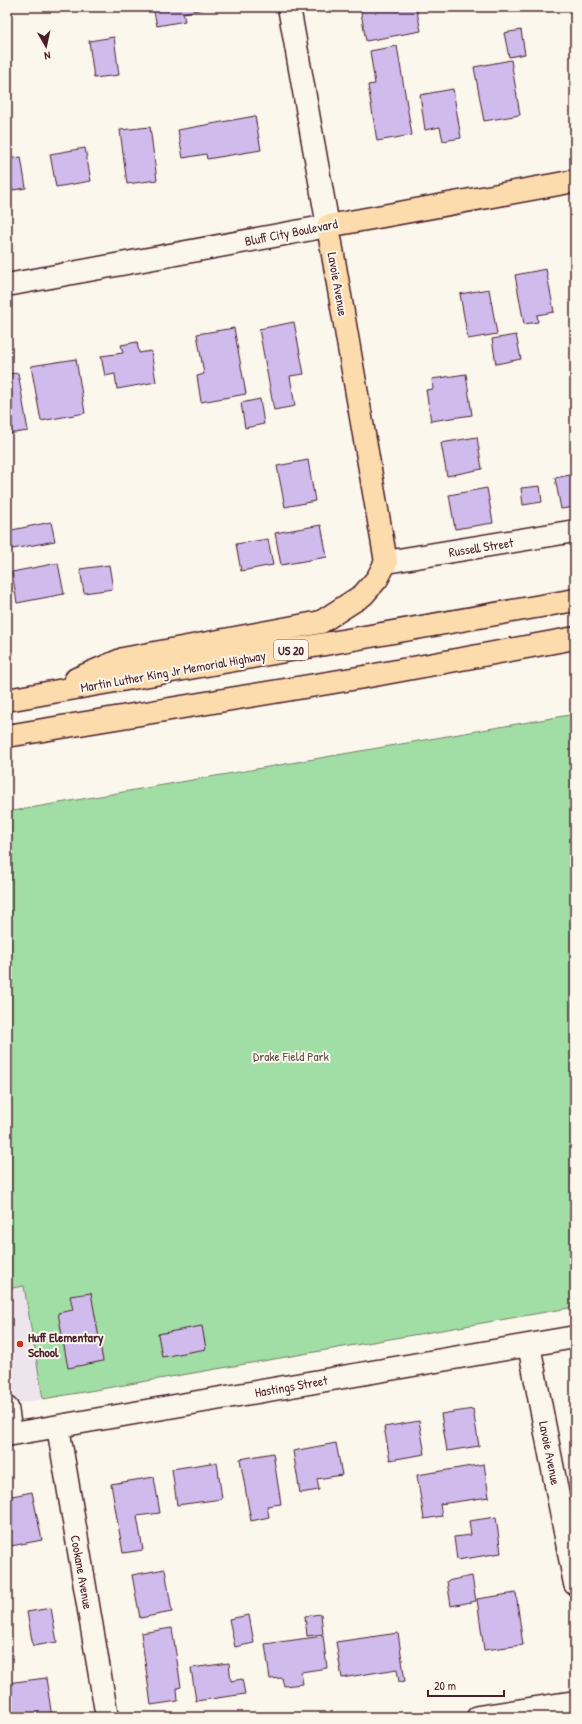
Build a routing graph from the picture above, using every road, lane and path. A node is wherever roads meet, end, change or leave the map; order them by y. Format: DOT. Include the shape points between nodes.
graph roads {
  1 [pos="289,7"];
  2 [pos="575,181"];
  3 [pos="328,226"];
  4 [pos="7,285"];
  5 [pos="575,531"];
  6 [pos="386,562"];
  7 [pos="575,600"];
  8 [pos="575,638"];
  9 [pos="40,694"];
  10 [pos="7,700"];
  11 [pos="7,736"];
  12 [pos="575,1336"];
  13 [pos="529,1345"];
  14 [pos="7,1408"];
  15 [pos="58,1427"];
  16 [pos="9,1434"];
  17 [pos="575,1584"];
  18 [pos="575,1702"];
  19 [pos="107,1717"];
  20 [pos="478,1717"];
  1 -- 3 [label="street, Lavoie Avenue"];
  2 -- 3 [label="main road, Bluff City Boulevard"];
  3 -- 4 [label="street, Bluff City Boulevard"];
  3 -- 6 [label="main road, Lavoie Avenue"];
  5 -- 6 [label="street, Russell Street"];
  6 -- 9 [label="main road" via="364,595 321,622 123,660"];
  7 -- 9 [label="main road, Martin Luther King Jr Memorial Highway / US 20"];
  8 -- 11 [label="main road" via="364,677"];
  9 -- 10 [label="main road, Martin Luther King Jr Memorial Highway / US 20"];
  12 -- 13 [label="street, Hastings Street"];
  13 -- 15 [label="street, Hastings Street"];
  13 -- 17 [label="street, Lavoie Avenue"];
  14 -- 16 [label="street"];
  15 -- 16 [label="street, Hastings Street"];
  15 -- 19 [label="street, Cookane Avenue"];
  18 -- 20 [label="street"];
}
